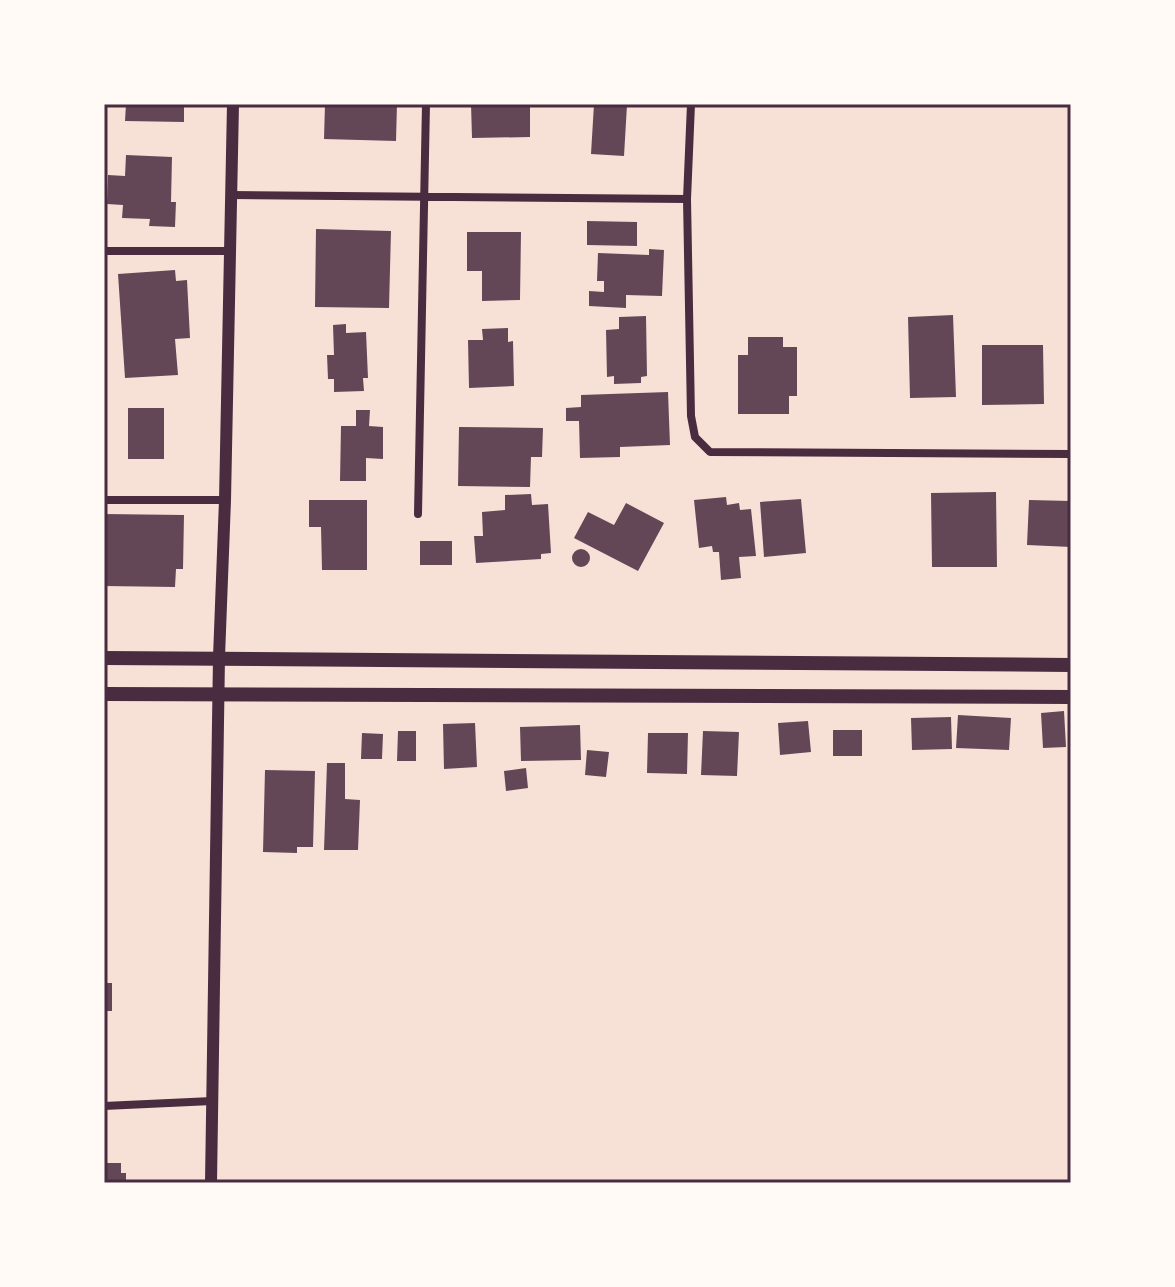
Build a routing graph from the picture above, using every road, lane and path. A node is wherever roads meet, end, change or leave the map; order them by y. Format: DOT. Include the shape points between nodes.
graph roads {
  1 [pos="233,104"];
  2 [pos="426,104"];
  3 [pos="691,104"];
  4 [pos="231,195"];
  5 [pos="424,197"];
  6 [pos="687,199"];
  7 [pos="104,251"];
  8 [pos="230,251"];
  9 [pos="1071,454"];
  10 [pos="104,500"];
  11 [pos="225,500"];
  12 [pos="418,514"];
  13 [pos="219,657"];
  14 [pos="104,658"];
  15 [pos="1071,665"];
  16 [pos="104,694"];
  17 [pos="218,694"];
  18 [pos="1071,697"];
  19 [pos="212,1101"];
  20 [pos="104,1106"];
  21 [pos="211,1183"];
  1 -- 4 [label="street"];
  2 -- 5 [label="street"];
  3 -- 6 [label="street"];
  4 -- 5 [label="street"];
  4 -- 8 [label="street"];
  5 -- 6 [label="street"];
  5 -- 12 [label="street"];
  6 -- 9 [label="street" via="691,416 695,437 710,452"];
  7 -- 8 [label="street"];
  8 -- 11 [label="street"];
  10 -- 11 [label="street"];
  11 -- 13 [label="street"];
  13 -- 14 [label="main road"];
  13 -- 15 [label="main road"];
  13 -- 17 [label="street"];
  16 -- 17 [label="main road"];
  17 -- 18 [label="main road"];
  17 -- 19 [label="street"];
  19 -- 20 [label="street"];
  19 -- 21 [label="street"];
}
